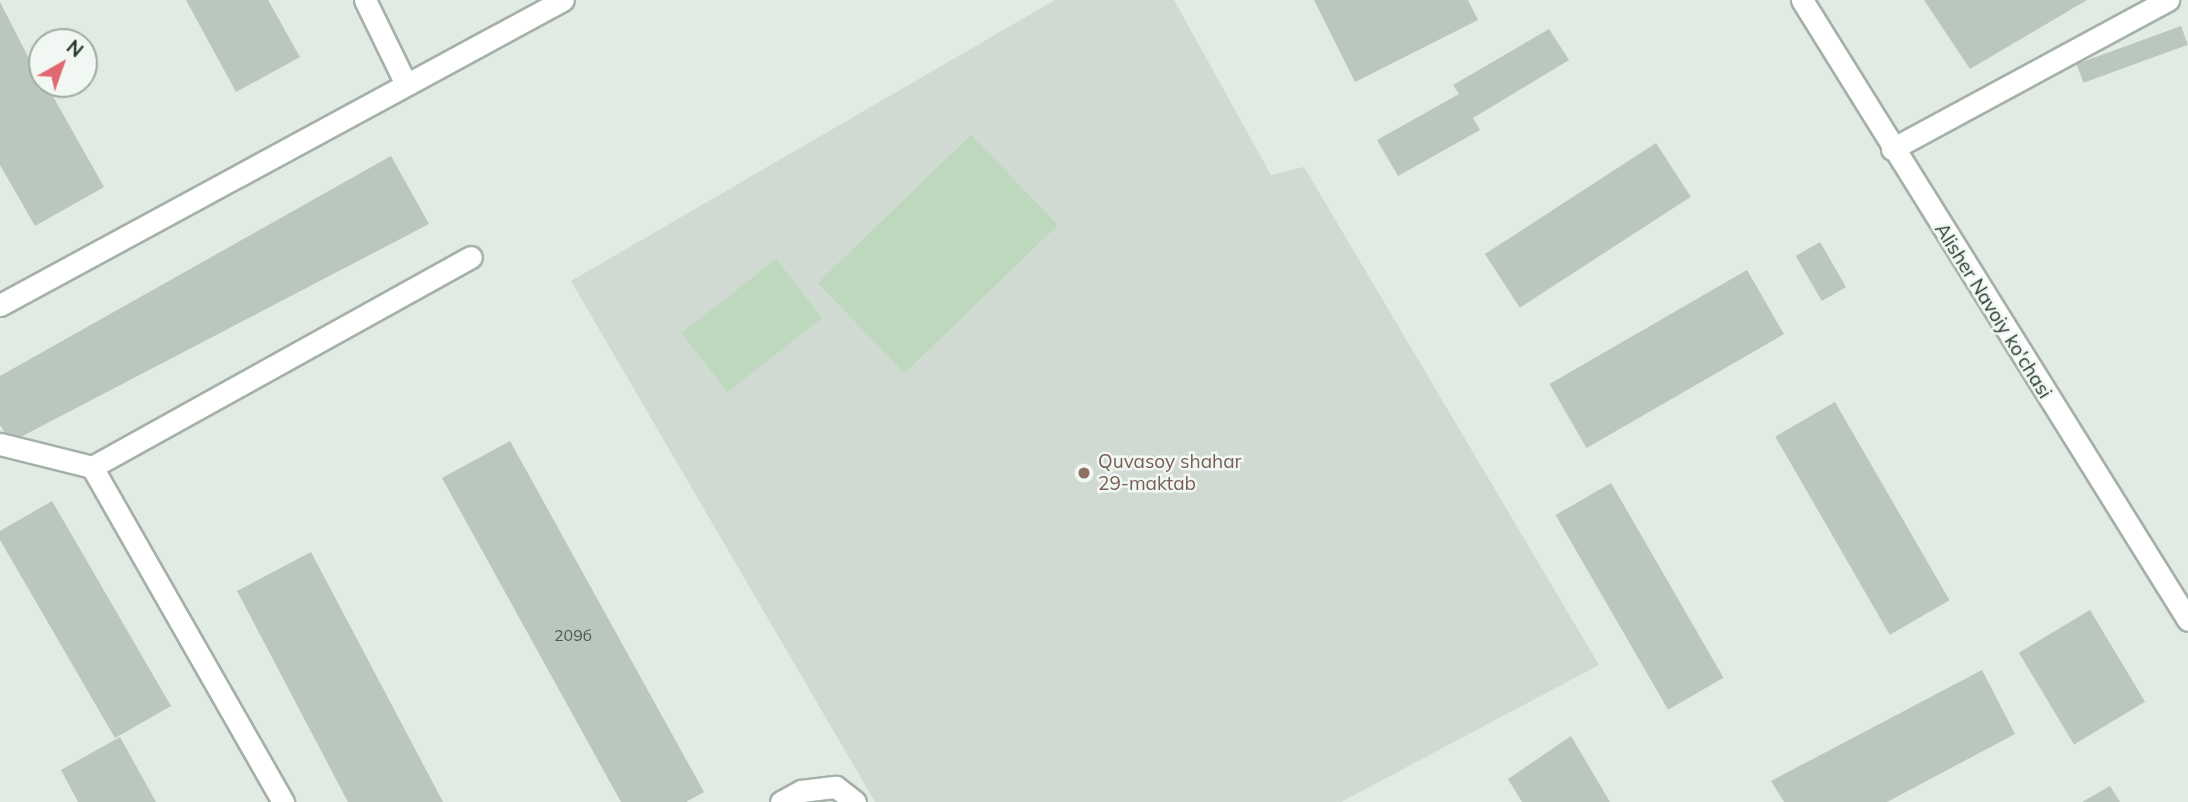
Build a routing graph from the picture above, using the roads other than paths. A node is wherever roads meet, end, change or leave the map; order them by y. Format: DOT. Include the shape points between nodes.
graph roads {
  1 [pos="365,0"];
  2 [pos="562,0"];
  3 [pos="1802,0"];
  4 [pos="2168,0"];
  5 [pos="406,84"];
  6 [pos="1892,149"];
  7 [pos="471,257"];
  8 [pos="0,305"];
  9 [pos="0,444"];
  10 [pos="92,467"];
  11 [pos="2188,620"];
  12 [pos="283,802"];
  13 [pos="781,802"];
  14 [pos="855,802"];
  1 -- 5 [label="street"];
  2 -- 5 [label="street"];
  3 -- 6 [label="street, Alisher Navoiy ko'chasi"];
  4 -- 6 [label="street"];
  5 -- 8 [label="street"];
  6 -- 11 [label="street, Alisher Navoiy ko'chasi"];
  7 -- 10 [label="street"];
  9 -- 10 [label="street"];
  10 -- 12 [label="street"];
  13 -- 14 [label="street" via="801,791 836,787"];
}
